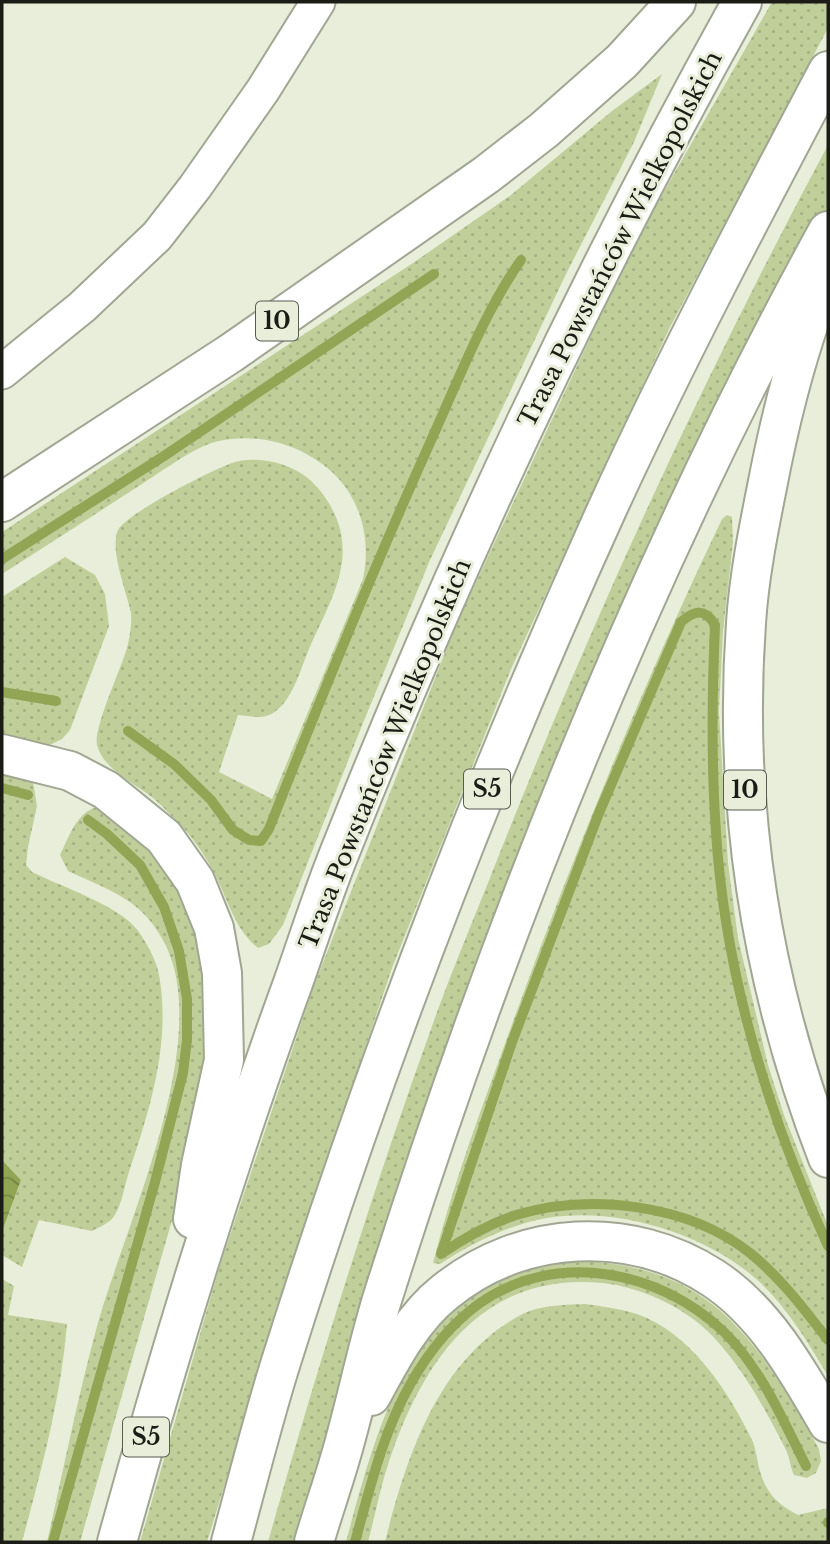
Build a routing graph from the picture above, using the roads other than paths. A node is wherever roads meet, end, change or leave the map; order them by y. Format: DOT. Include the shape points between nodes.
graph roads {
  1 [pos="318,2"];
  2 [pos="676,2"];
  3 [pos="742,2"];
  4 [pos="828,71"];
  5 [pos="828,231"];
  6 [pos="828,273"];
  7 [pos="2,372"];
  8 [pos="64,461"];
  9 [pos="2,488"];
  10 [pos="2,502"];
  11 [pos="2,754"];
  12 [pos="828,1158"];
  13 [pos="176,1332"];
  14 [pos="828,1423"];
  15 [pos="345,1443"];
  16 [pos="117,1542"];
  17 [pos="231,1542"];
  18 [pos="314,1542"];
  1 -- 7 [label="street" via="263,90 157,236 82,307"];
  2 -- 8 [label="highway, 10" via="622,61 496,167 231,353"];
  3 -- 13 [label="highway, Trasa Powstańców Wielkopolskich / S5" via="618,232 422,654 340,852 258,1078"];
  4 -- 17 [label="highway, S5" via="721,274 609,504 446,888 353,1143 279,1369"];
  5 -- 15 [label="highway" via="672,537 592,721 449,1096 383,1294"];
  6 -- 12 [label="highway, 10" via="781,414 755,551 743,698 753,872 768,961 785,1031"];
  8 -- 9 [label="highway"];
  8 -- 10 [label="highway, 10"];
  11 -- 13 [label="highway" via="70,771 106,790 164,837 195,881 214,928 222,973 224,1060 201,1165"];
  13 -- 16 [label="highway, Trasa Powstańców Wielkopolskich / S5"];
  14 -- 15 [label="highway" via="784,1350 753,1312 715,1279 672,1256 628,1244 585,1240 512,1252 443,1293 393,1356"];
  15 -- 18 [label="highway"];
}
